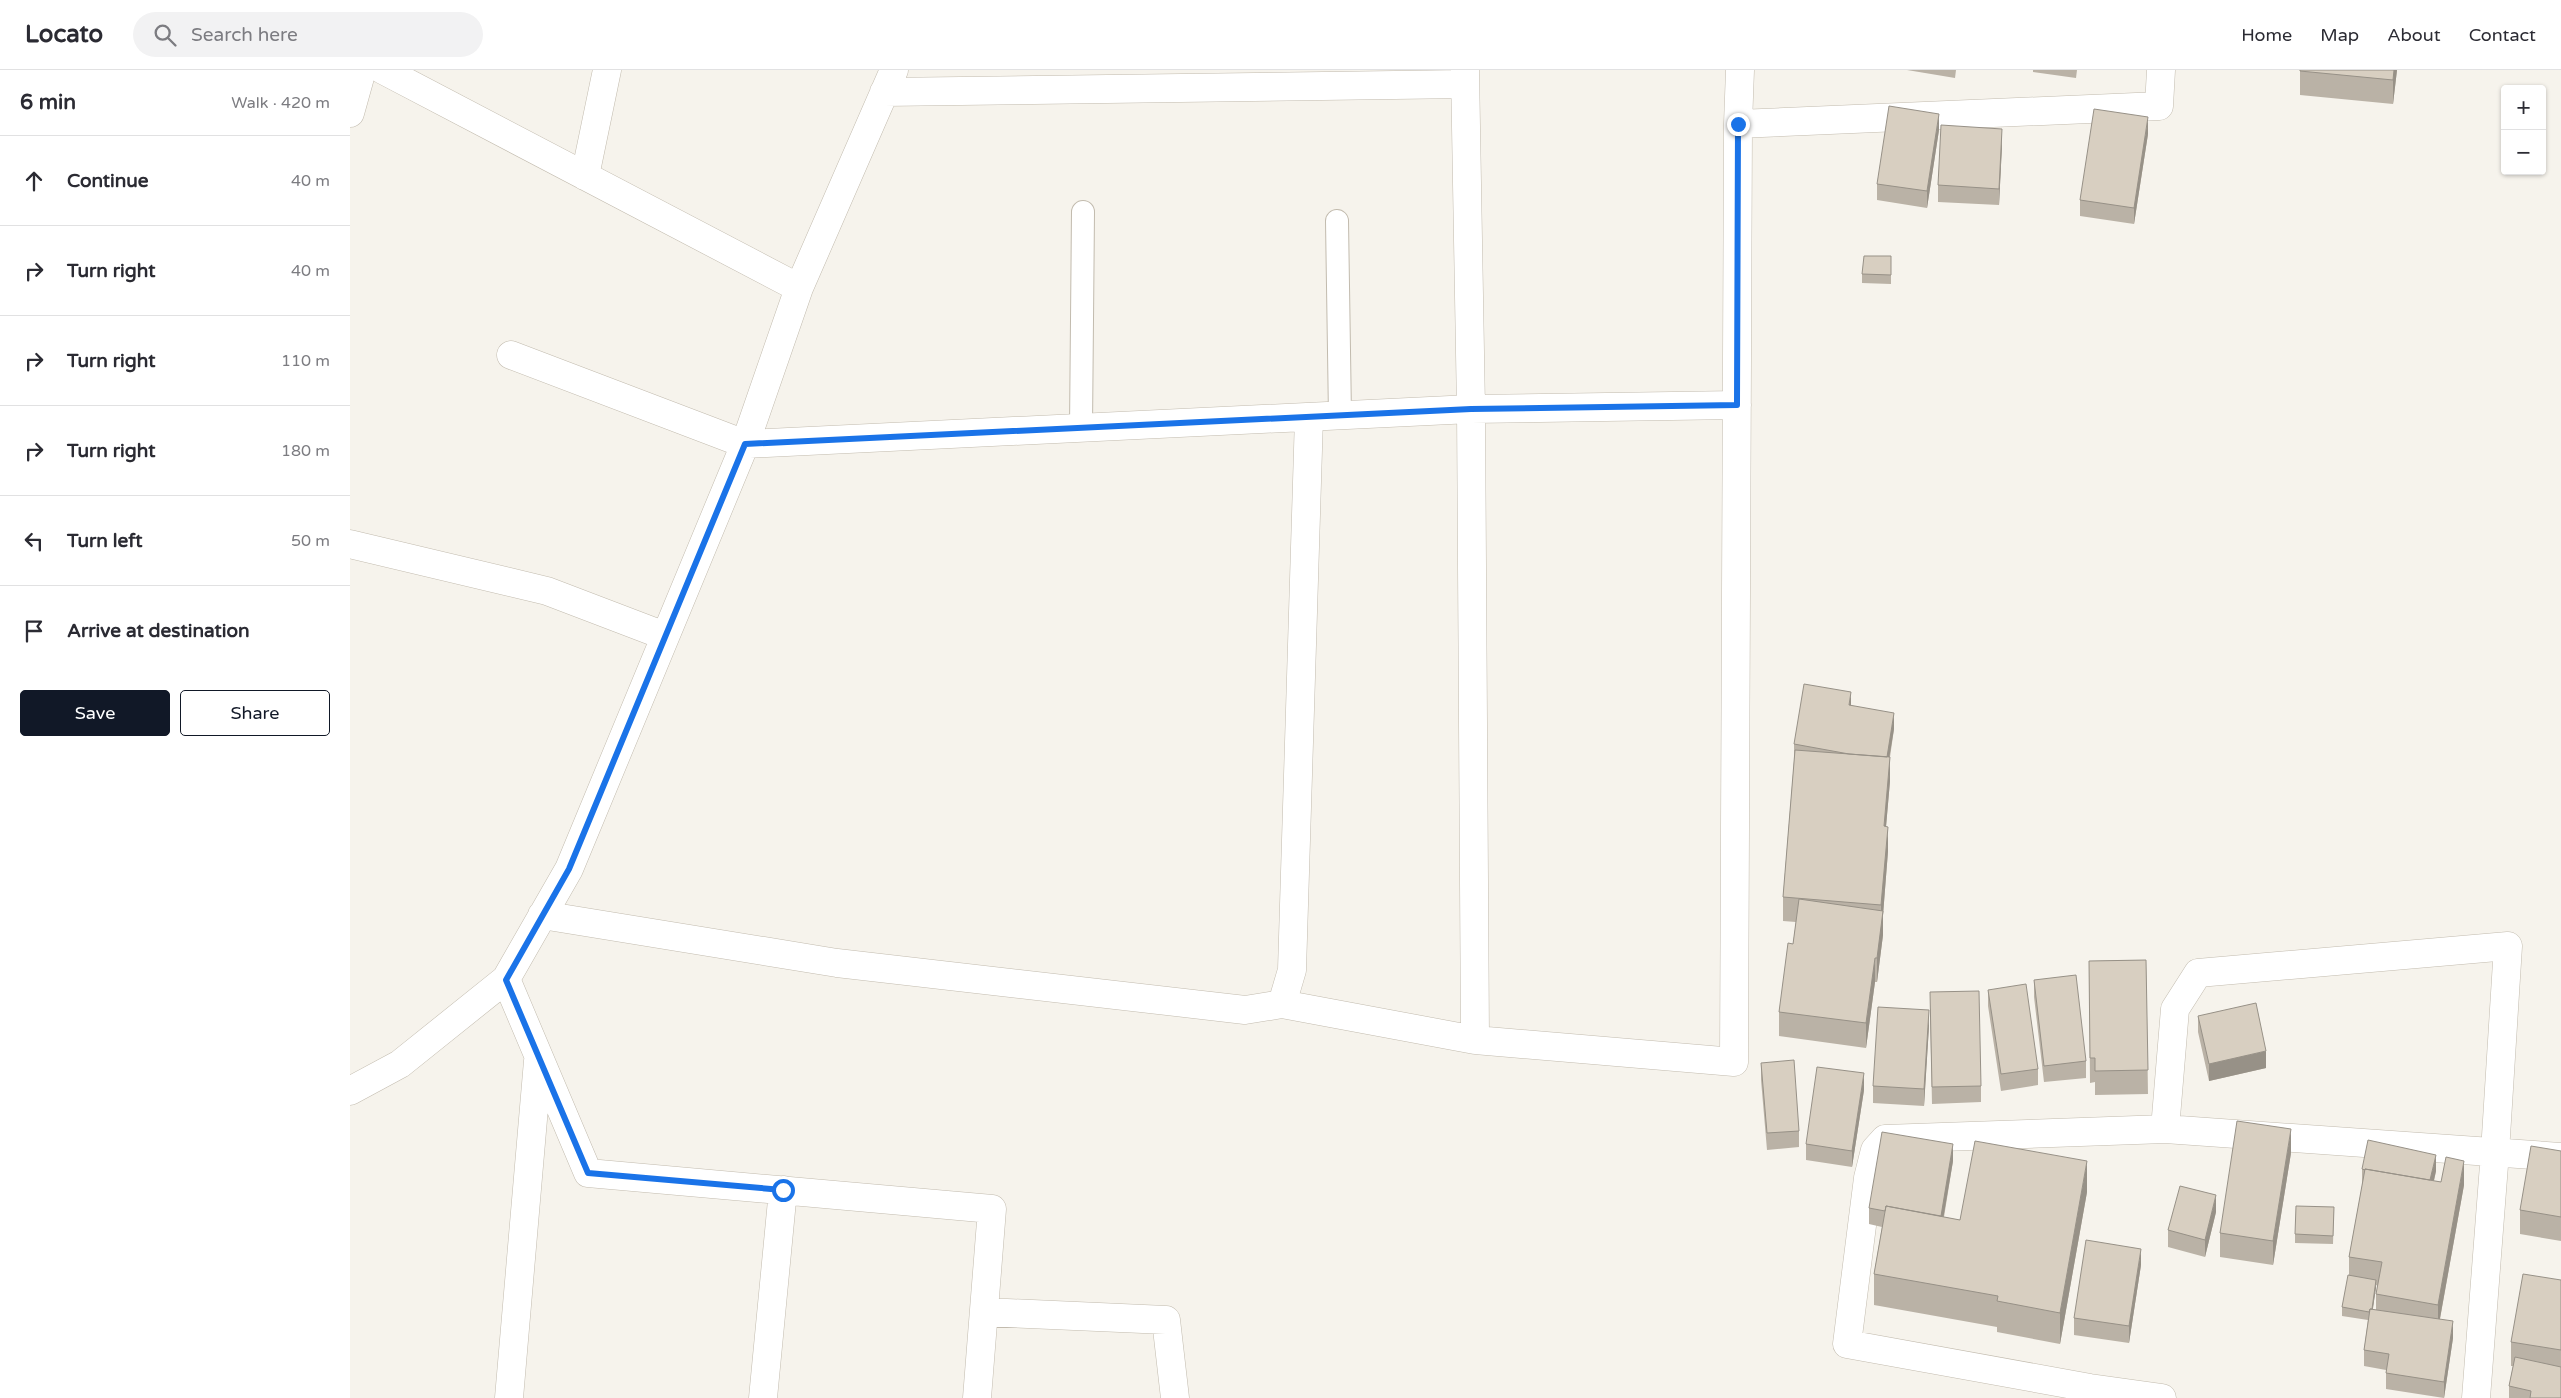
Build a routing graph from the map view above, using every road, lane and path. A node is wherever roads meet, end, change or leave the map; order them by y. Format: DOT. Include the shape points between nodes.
graph roads {
  1 [pos="362,70"];
  2 [pos="382,70"];
  3 [pos="607,70"];
  4 [pos="1740,70"];
  5 [pos="2161,70"];
  6 [pos="1465,77"];
  7 [pos="889,81"];
  8 [pos="350,113"];
  9 [pos="1738,124"];
  10 [pos="585,176"];
  11 [pos="1083,212"];
  12 [pos="1337,221"];
  13 [pos="799,288"];
  14 [pos="511,355"];
  15 [pos="1737,405"];
  16 [pos="1471,409"];
  17 [pos="1340,416"];
  18 [pos="1309,417"];
  19 [pos="1081,428"];
  20 [pos="745,444"];
  21 [pos="350,544"];
  22 [pos="665,636"];
  23 [pos="542,916"];
  24 [pos="506,980"];
  25 [pos="1282,1004"];
  26 [pos="1475,1040"];
  27 [pos="538,1057"];
  28 [pos="350,1091"];
  29 [pos="2165,1129"];
  30 [pos="2496,1152"];
  31 [pos="2561,1157"];
  32 [pos="783,1190"];
  33 [pos="985,1312"];
  34 [pos="509,1398"];
  35 [pos="763,1398"];
  36 [pos="977,1398"];
  37 [pos="1175,1398"];
  38 [pos="2162,1398"];
  39 [pos="2476,1398"];
  1 -- 8 [label="street"];
  2 -- 10 [label="street"];
  3 -- 10 [label="street"];
  4 -- 9 [label="street"];
  5 -- 9 [label="street" via="2159,106"];
  6 -- 7 [label="street"];
  6 -- 16 [label="street"];
  7 -- 13 [label="street"];
  9 -- 15 [label="street"];
  10 -- 13 [label="street"];
  11 -- 19 [label="lane"];
  12 -- 17 [label="lane"];
  13 -- 20 [label="street"];
  14 -- 20 [label="street"];
  15 -- 16 [label="street"];
  15 -- 26 [label="street" via="1734,1062"];
  16 -- 17 [label="street"];
  16 -- 26 [label="street"];
  17 -- 18 [label="street"];
  18 -- 19 [label="street"];
  18 -- 25 [label="street" via="1292,970"];
  19 -- 20 [label="street"];
  20 -- 22 [label="street"];
  21 -- 22 [label="street" via="547,591"];
  22 -- 23 [label="street" via="569,869"];
  23 -- 24 [label="street"];
  23 -- 25 [label="street" via="837,963 1245,1010"];
  24 -- 27 [label="street"];
  24 -- 28 [label="street" via="400,1064"];
  25 -- 26 [label="street"];
  27 -- 32 [label="street" via="588,1173"];
  27 -- 34 [label="street"];
  29 -- 30 [label="street"];
  29 -- 30 [label="street" via="2175,1009 2198,972 2508,946"];
  29 -- 38 [label="street" via="1885,1139 1875,1150 1868,1178 1847,1344"];
  30 -- 31 [label="street"];
  30 -- 39 [label="street"];
  32 -- 33 [label="street" via="992,1209"];
  32 -- 35 [label="street"];
  33 -- 36 [label="street"];
  33 -- 37 [label="street" via="1166,1320"];
}
